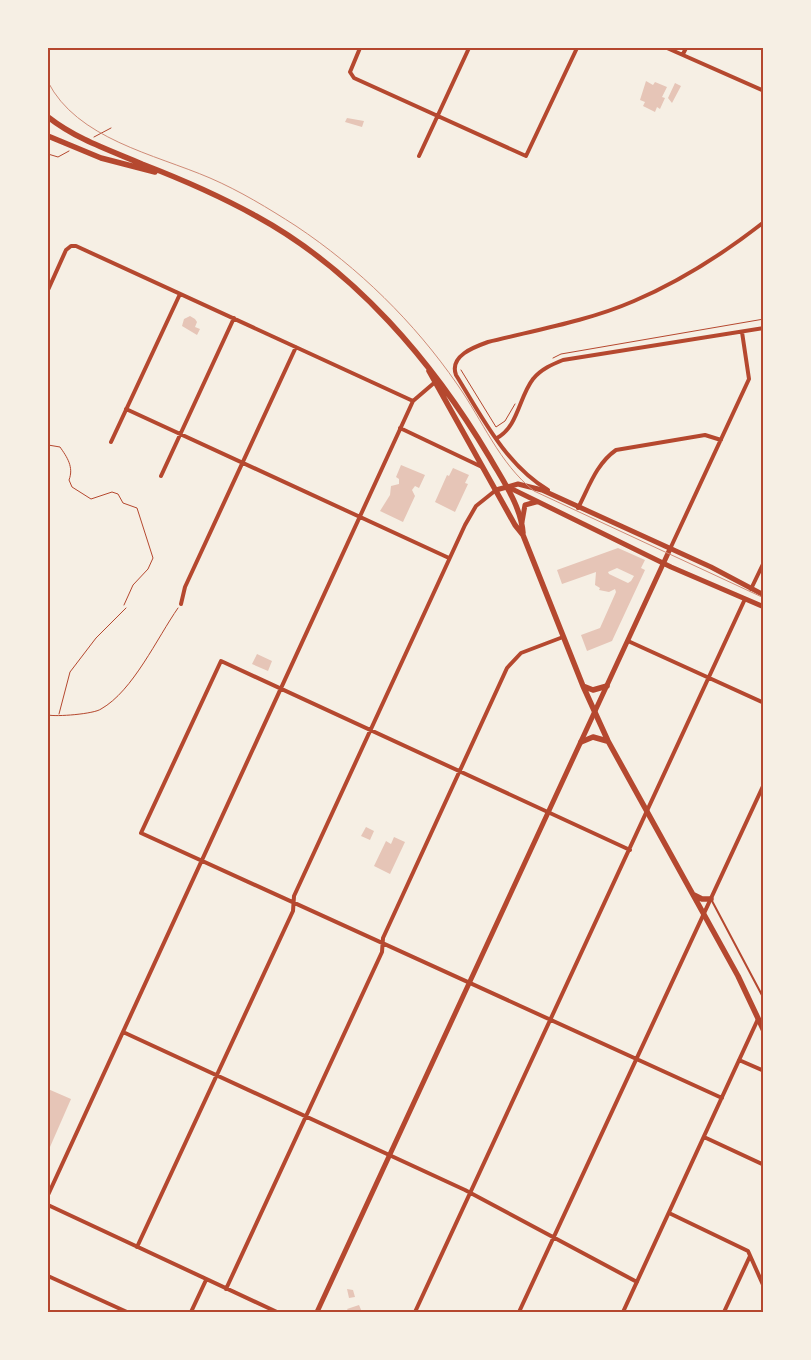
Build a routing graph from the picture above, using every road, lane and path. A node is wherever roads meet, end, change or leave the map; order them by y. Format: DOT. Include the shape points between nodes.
graph roads {
  1 [pos="360,48"];
  2 [pos="469,48"];
  3 [pos="577,48"];
  4 [pos="668,48"];
  5 [pos="686,48"];
  6 [pos="683,54"];
  7 [pos="764,92"];
  8 [pos="438,116"];
  9 [pos="48,117"];
  10 [pos="48,136"];
  11 [pos="48,154"];
  12 [pos="60,156"];
  13 [pos="419,156"];
  14 [pos="169,176"];
  15 [pos="764,222"];
  16 [pos="48,290"];
  17 [pos="180,294"];
  18 [pos="234,318"];
  19 [pos="764,320"];
  20 [pos="764,328"];
  21 [pos="742,332"];
  22 [pos="296,347"];
  23 [pos="552,358"];
  24 [pos="454,367"];
  25 [pos="429,371"];
  26 [pos="434,383"];
  27 [pos="517,398"];
  28 [pos="413,401"];
  29 [pos="126,409"];
  30 [pos="400,428"];
  31 [pos="180,434"];
  32 [pos="496,438"];
  33 [pos="721,440"];
  34 [pos="111,442"];
  35 [pos="48,445"];
  36 [pos="242,463"];
  37 [pos="483,467"];
  38 [pos="161,476"];
  39 [pos="506,486"];
  40 [pos="496,490"];
  41 [pos="558,498"];
  42 [pos="536,502"];
  43 [pos="578,508"];
  44 [pos="360,517"];
  45 [pos="522,522"];
  46 [pos="523,535"];
  47 [pos="670,549"];
  48 [pos="449,558"];
  49 [pos="764,562"];
  50 [pos="664,563"];
  51 [pos="751,589"];
  52 [pos="764,595"];
  53 [pos="746,599"];
  54 [pos="180,604"];
  55 [pos="124,605"];
  56 [pos="764,607"];
  57 [pos="126,608"];
  58 [pos="563,637"];
  59 [pos="628,641"];
  60 [pos="709,678"];
  61 [pos="583,686"];
  62 [pos="607,686"];
  63 [pos="281,689"];
  64 [pos="764,703"];
  65 [pos="594,712"];
  66 [pos="48,715"];
  67 [pos="59,715"];
  68 [pos="370,730"];
  69 [pos="608,741"];
  70 [pos="582,742"];
  71 [pos="460,771"];
  72 [pos="764,784"];
  73 [pos="549,812"];
  74 [pos="647,812"];
  75 [pos="630,850"];
  76 [pos="202,860"];
  77 [pos="693,894"];
  78 [pos="711,899"];
  79 [pos="294,902"];
  80 [pos="704,914"];
  81 [pos="383,944"];
  82 [pos="470,983"];
  83 [pos="764,999"];
  84 [pos="758,1019"];
  85 [pos="551,1020"];
  86 [pos="123,1032"];
  87 [pos="764,1032"];
  88 [pos="637,1059"];
  89 [pos="739,1060"];
  90 [pos="764,1071"];
  91 [pos="217,1076"];
  92 [pos="722,1098"];
  93 [pos="306,1116"];
  94 [pos="704,1138"];
  95 [pos="390,1155"];
  96 [pos="764,1165"];
  97 [pos="471,1193"];
  98 [pos="48,1195"];
  99 [pos="48,1205"];
  100 [pos="669,1213"];
  101 [pos="553,1239"];
  102 [pos="138,1247"];
  103 [pos="751,1255"];
  104 [pos="48,1276"];
  105 [pos="206,1280"];
  106 [pos="637,1282"];
  107 [pos="764,1287"];
  108 [pos="226,1289"];
  109 [pos="127,1312"];
  110 [pos="191,1312"];
  111 [pos="277,1312"];
  112 [pos="317,1312"];
  113 [pos="415,1312"];
  114 [pos="519,1312"];
  115 [pos="623,1312"];
  116 [pos="724,1312"];
  1 -- 8 [label="street" via="350,72 354,78"];
  2 -- 8 [label="street"];
  3 -- 8 [label="street" via="526,156"];
  4 -- 6 [label="street"];
  5 -- 6 [label="street"];
  6 -- 7 [label="street"];
  8 -- 13 [label="street"];
  9 -- 14 [label="main road" via="80,138"];
  10 -- 14 [label="main road" via="101,158"];
  11 -- 12 [label="path"];
  14 -- 25 [label="main road" via="255,215 313,253 382,315"];
  15 -- 24 [label="street" via="712,261 654,292 584,318 481,344 462,355"];
  16 -- 17 [label="street" via="66,250 76,246"];
  17 -- 18 [label="street"];
  17 -- 29 [label="street"];
  18 -- 22 [label="street"];
  18 -- 31 [label="street"];
  19 -- 23 [label="path" via="560,354"];
  20 -- 21 [label="street"];
  21 -- 32 [label="street" via="563,360 534,378 506,430"];
  21 -- 33 [label="street" via="749,379"];
  22 -- 28 [label="street"];
  22 -- 36 [label="street"];
  24 -- 27 [label="path" via="462,371 496,427 506,421"];
  24 -- 32 [label="street"];
  25 -- 26 [label="main road"];
  25 -- 39 [label="main road" via="454,401"];
  26 -- 28 [label="street"];
  26 -- 37 [label="main road"];
  28 -- 30 [label="street"];
  29 -- 31 [label="street"];
  29 -- 34 [label="street"];
  30 -- 37 [label="street"];
  30 -- 44 [label="street"];
  31 -- 36 [label="street"];
  31 -- 38 [label="street"];
  32 -- 41 [label="street" via="521,470"];
  33 -- 43 [label="street" via="705,435 616,450 606,456"];
  33 -- 47 [label="street"];
  35 -- 55 [label="path" via="60,447 68,458 72,472 69,480 78,492 95,499 112,492 137,508 153,558 148,569 133,585"];
  36 -- 44 [label="street"];
  36 -- 54 [label="street"];
  37 -- 40 [label="main road"];
  39 -- 40 [label="street"];
  39 -- 41 [label="street" via="531,486"];
  39 -- 42 [label="street"];
  39 -- 45 [label="main road"];
  40 -- 46 [label="main road"];
  40 -- 48 [label="street" via="471,514"];
  41 -- 43 [label="street"];
  42 -- 45 [label="street" via="525,505"];
  42 -- 50 [label="street"];
  43 -- 47 [label="street"];
  44 -- 48 [label="street"];
  44 -- 63 [label="street"];
  45 -- 46 [label="main road"];
  46 -- 58 [label="main road"];
  47 -- 50 [label="street"];
  47 -- 51 [label="street"];
  48 -- 68 [label="street"];
  49 -- 51 [label="street"];
  50 -- 53 [label="street"];
  50 -- 59 [label="street"];
  51 -- 52 [label="street"];
  53 -- 56 [label="street"];
  53 -- 60 [label="street"];
  54 -- 67 [label="path" via="134,676 116,697 100,710"];
  57 -- 67 [label="path" via="96,638 70,672"];
  58 -- 61 [label="main road"];
  58 -- 71 [label="street" via="526,651 510,664"];
  59 -- 60 [label="street"];
  59 -- 62 [label="street"];
  60 -- 64 [label="street"];
  60 -- 74 [label="street"];
  61 -- 62 [label="main road" via="593,690"];
  61 -- 65 [label="main road"];
  62 -- 65 [label="street"];
  63 -- 68 [label="street"];
  63 -- 76 [label="street"];
  63 -- 76 [label="street" via="221,661 141,833"];
  65 -- 69 [label="main road"];
  65 -- 70 [label="street"];
  66 -- 67 [label="path"];
  68 -- 71 [label="street"];
  68 -- 79 [label="street"];
  69 -- 70 [label="main road" via="593,737"];
  69 -- 74 [label="main road"];
  70 -- 73 [label="street"];
  71 -- 73 [label="street"];
  71 -- 81 [label="street"];
  72 -- 78 [label="street"];
  73 -- 75 [label="street"];
  73 -- 82 [label="street"];
  74 -- 75 [label="street"];
  74 -- 77 [label="main road"];
  75 -- 85 [label="street"];
  76 -- 79 [label="street"];
  76 -- 86 [label="street"];
  77 -- 78 [label="main road"];
  77 -- 80 [label="main road"];
  78 -- 80 [label="street"];
  78 -- 83 [label="lane"];
  79 -- 81 [label="street"];
  79 -- 91 [label="street" via="293,911"];
  80 -- 84 [label="main road"];
  80 -- 88 [label="street"];
  81 -- 82 [label="street"];
  81 -- 93 [label="street"];
  82 -- 85 [label="street"];
  82 -- 95 [label="street"];
  84 -- 87 [label="main road"];
  84 -- 89 [label="street"];
  85 -- 88 [label="street"];
  85 -- 97 [label="street"];
  86 -- 91 [label="street"];
  86 -- 98 [label="street"];
  88 -- 92 [label="street"];
  88 -- 101 [label="street"];
  89 -- 90 [label="street"];
  89 -- 92 [label="street"];
  91 -- 93 [label="street"];
  91 -- 102 [label="street"];
  92 -- 94 [label="street"];
  93 -- 95 [label="street"];
  93 -- 108 [label="street"];
  94 -- 96 [label="street"];
  94 -- 100 [label="street"];
  95 -- 97 [label="street"];
  95 -- 112 [label="street"];
  97 -- 101 [label="street"];
  97 -- 113 [label="street"];
  99 -- 102 [label="street"];
  100 -- 103 [label="street" via="748,1250"];
  100 -- 106 [label="street"];
  101 -- 106 [label="street"];
  101 -- 114 [label="street"];
  102 -- 105 [label="street"];
  103 -- 107 [label="street"];
  103 -- 116 [label="street"];
  104 -- 109 [label="street"];
  105 -- 108 [label="street"];
  105 -- 110 [label="street"];
  106 -- 115 [label="street"];
  108 -- 111 [label="street"];
}
